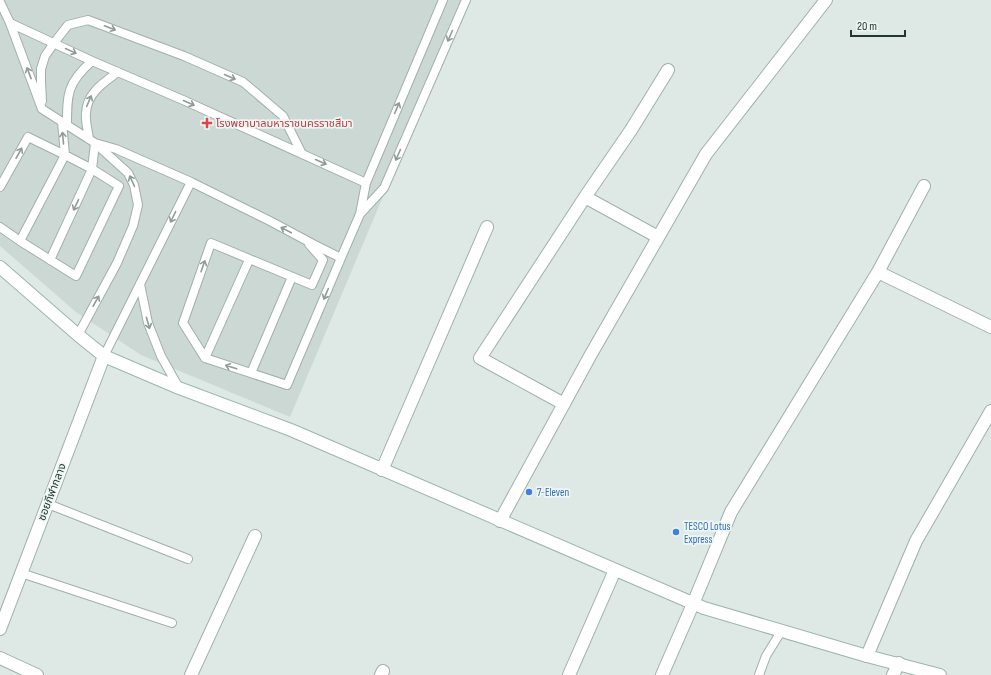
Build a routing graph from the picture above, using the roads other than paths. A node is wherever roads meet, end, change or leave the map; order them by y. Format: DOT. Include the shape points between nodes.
graph roads {
  1 [pos="443,0"];
  2 [pos="466,0"];
  3 [pos="826,0"];
  4 [pos="0,2"];
  5 [pos="10,22"];
  6 [pos="54,43"];
  7 [pos="92,61"];
  8 [pos="668,70"];
  9 [pos="118,72"];
  10 [pos="42,109"];
  11 [pos="65,124"];
  12 [pos="92,141"];
  13 [pos="302,154"];
  14 [pos="65,155"];
  15 [pos="92,170"];
  16 [pos="191,182"];
  17 [pos="366,182"];
  18 [pos="924,186"];
  19 [pos="0,187"];
  20 [pos="585,197"];
  21 [pos="360,214"];
  22 [pos="0,227"];
  23 [pos="487,227"];
  24 [pos="658,238"];
  25 [pos="304,239"];
  26 [pos="20,241"];
  27 [pos="341,258"];
  28 [pos="50,260"];
  29 [pos="250,260"];
  30 [pos="0,267"];
  31 [pos="878,272"];
  32 [pos="292,278"];
  33 [pos="140,284"];
  34 [pos="991,327"];
  35 [pos="78,335"];
  36 [pos="104,356"];
  37 [pos="205,358"];
  38 [pos="251,373"];
  39 [pos="179,388"];
  40 [pos="564,404"];
  41 [pos="991,412"];
  42 [pos="382,470"];
  43 [pos="48,504"];
  44 [pos="500,521"];
  45 [pos="255,536"];
  46 [pos="188,559"];
  47 [pos="615,570"];
  48 [pos="21,573"];
  49 [pos="693,604"];
  50 [pos="172,623"];
  51 [pos="0,628"];
  52 [pos="782,630"];
  53 [pos="867,656"];
  54 [pos="0,658"];
  55 [pos="899,663"];
  56 [pos="37,675"];
  57 [pos="191,675"];
  58 [pos="568,675"];
  59 [pos="662,675"];
  60 [pos="759,675"];
  61 [pos="893,675"];
  62 [pos="940,675"];
  17 -- 1 [label="lane, one-way"];
  2 -- 21 [label="lane, one-way" via="384,188"];
  3 -- 24 [label="street" via="706,154"];
  4 -- 5 [label="lane"];
  5 -- 6 [label="lane"];
  10 -- 5 [label="lane, one-way"];
  6 -- 7 [label="lane, one-way"];
  6 -- 10 [label="lane" via="45,56 41,70"];
  6 -- 13 [label="lane, one-way" via="68,25 88,20 184,56 243,82 283,116"];
  7 -- 9 [label="lane"];
  7 -- 11 [label="lane" via="82,70 69,91"];
  8 -- 20 [label="street"];
  12 -- 9 [label="lane, one-way" via="85,114 88,100 103,83"];
  9 -- 13 [label="lane, one-way"];
  10 -- 11 [label="lane"];
  11 -- 12 [label="lane"];
  14 -- 11 [label="lane, one-way"];
  12 -- 15 [label="lane"];
  12 -- 16 [label="lane"];
  35 -- 12 [label="lane, one-way" via="117,263 133,226 138,205 134,185 128,173"];
  13 -- 17 [label="lane, one-way"];
  14 -- 15 [label="lane"];
  19 -- 14 [label="lane, one-way" via="28,137"];
  14 -- 26 [label="lane"];
  15 -- 28 [label="lane, one-way"];
  15 -- 28 [label="lane" via="119,186 76,276"];
  25 -- 16 [label="lane, one-way"];
  16 -- 33 [label="lane, one-way"];
  17 -- 21 [label="lane"];
  18 -- 31 [label="street"];
  20 -- 24 [label="street"];
  20 -- 40 [label="street" via="480,358"];
  21 -- 27 [label="lane"];
  22 -- 26 [label="lane"];
  23 -- 42 [label="street"];
  24 -- 40 [label="street"];
  25 -- 27 [label="lane"];
  25 -- 32 [label="lane" via="323,260 312,285"];
  26 -- 28 [label="lane"];
  27 -- 38 [label="lane, one-way" via="287,385"];
  29 -- 32 [label="lane"];
  29 -- 37 [label="lane"];
  37 -- 29 [label="lane, one-way" via="183,323 211,243"];
  30 -- 35 [label="street"];
  31 -- 34 [label="street"];
  31 -- 49 [label="street" via="731,512"];
  32 -- 38 [label="lane"];
  33 -- 36 [label="lane"];
  33 -- 39 [label="lane, one-way" via="148,323 161,356"];
  35 -- 36 [label="street"];
  36 -- 39 [label="street"];
  36 -- 43 [label="street, ซอยกีฬากลาง"];
  38 -- 37 [label="lane, one-way"];
  39 -- 42 [label="street" via="291,430"];
  40 -- 44 [label="street"];
  41 -- 53 [label="street" via="916,542"];
  42 -- 44 [label="street"];
  43 -- 46 [label="lane"];
  43 -- 48 [label="street, ซอยกีฬากลาง"];
  44 -- 47 [label="street"];
  45 -- 57 [label="street"];
  47 -- 49 [label="street"];
  47 -- 58 [label="street"];
  48 -- 50 [label="lane"];
  48 -- 51 [label="street, ซอยกีฬากลาง"];
  49 -- 52 [label="street"];
  49 -- 59 [label="street"];
  52 -- 53 [label="street"];
  52 -- 60 [label="lane" via="766,656"];
  53 -- 55 [label="street"];
  54 -- 56 [label="street"];
  55 -- 61 [label="street"];
  55 -- 62 [label="street"];
}
